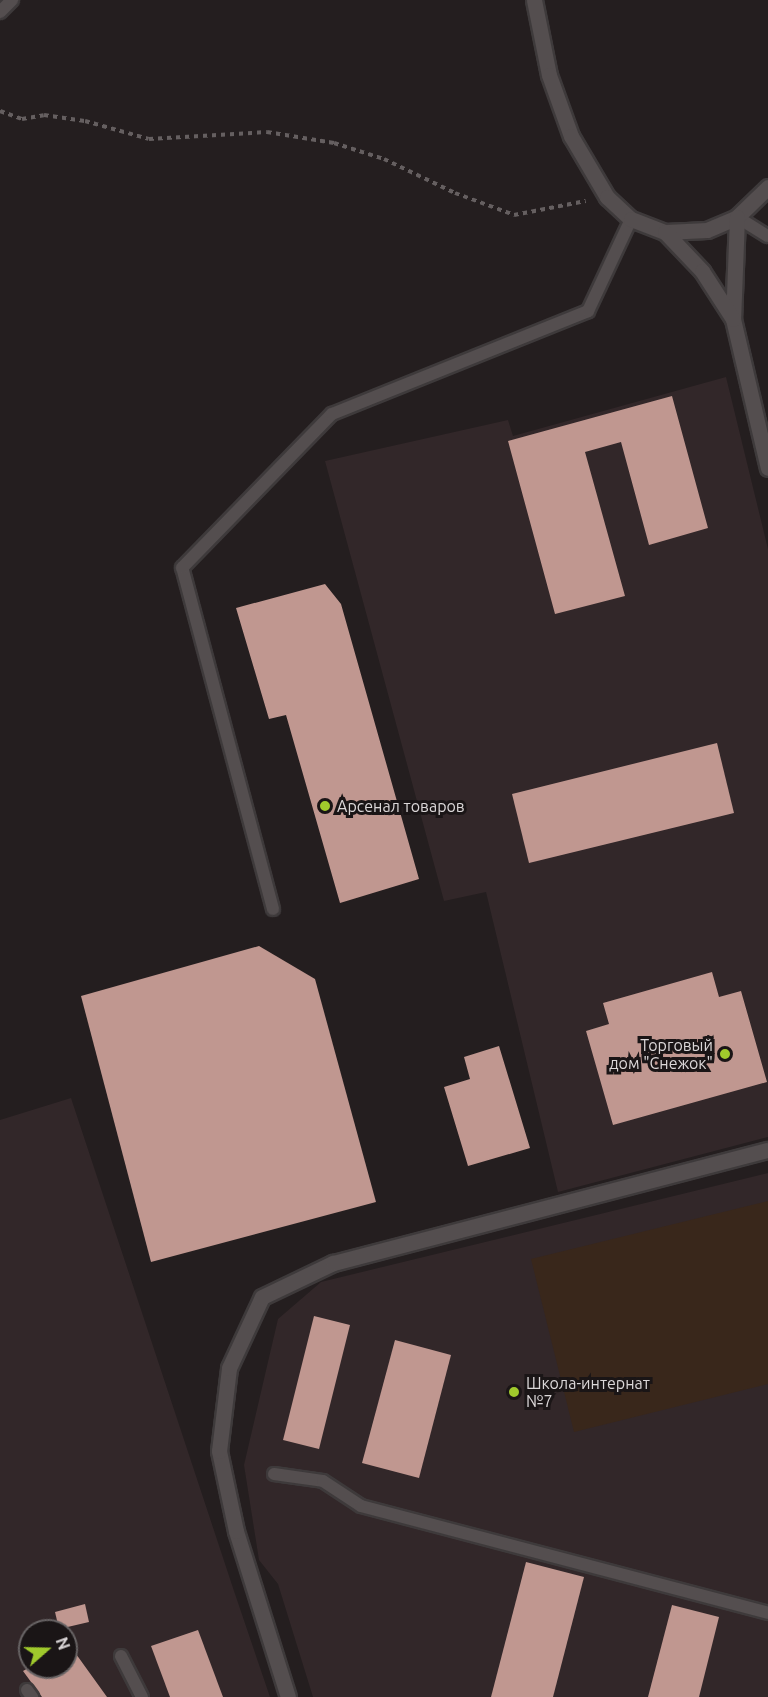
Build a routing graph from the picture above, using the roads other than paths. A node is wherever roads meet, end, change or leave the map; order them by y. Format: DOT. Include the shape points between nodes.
graph roads {
  1 [pos="12,0"];
  2 [pos="534,0"];
  3 [pos="0,12"];
  4 [pos="768,187"];
  5 [pos="737,217"];
  6 [pos="631,219"];
  7 [pos="665,232"];
  8 [pos="768,236"];
  9 [pos="733,320"];
  10 [pos="768,468"];
  11 [pos="273,909"];
  12 [pos="768,1150"];
  13 [pos="274,1474"];
  14 [pos="768,1613"];
  15 [pos="121,1656"];
  16 [pos="142,1697"];
  17 [pos="288,1697"];
  1 -- 3 [label="lane"];
  2 -- 6 [label="street" via="549,75 571,136 607,197"];
  4 -- 5 [label="street"];
  5 -- 7 [label="street" via="707,230"];
  5 -- 8 [label="lane"];
  5 -- 9 [label="street"];
  6 -- 7 [label="street"];
  6 -- 11 [label="lane" via="588,312 332,414 182,568"];
  7 -- 9 [label="street" via="702,271"];
  9 -- 10 [label="street"];
  12 -- 17 [label="street" via="333,1263 262,1297 228,1368 219,1451 236,1531"];
  13 -- 14 [label="lane" via="323,1481 361,1506"];
  15 -- 16 [label="lane"];
}
